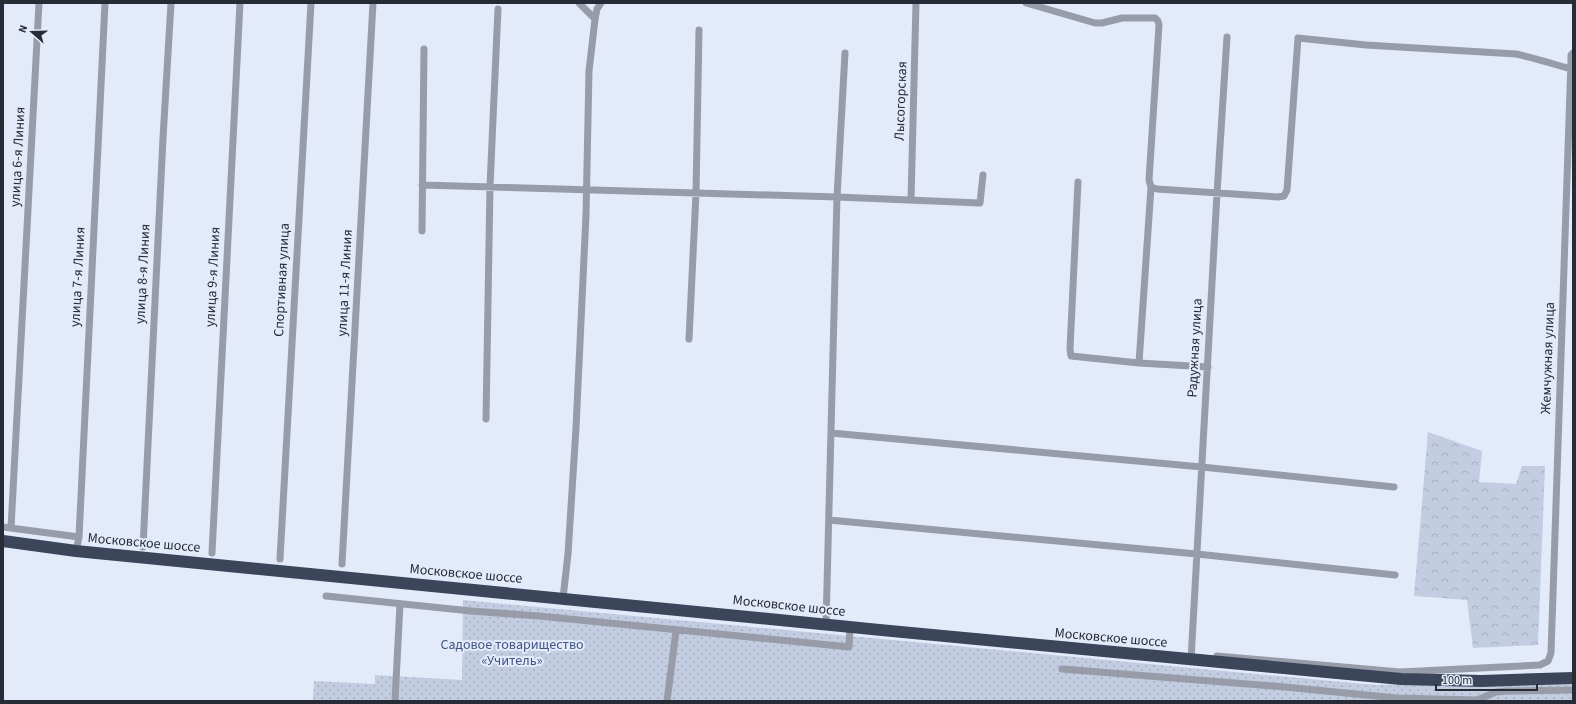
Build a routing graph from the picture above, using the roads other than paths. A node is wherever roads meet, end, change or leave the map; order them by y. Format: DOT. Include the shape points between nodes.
graph roads {
  1 [pos="39,3"];
  2 [pos="105,3"];
  3 [pos="171,3"];
  4 [pos="240,3"];
  5 [pos="311,3"];
  6 [pos="373,3"];
  7 [pos="579,3"];
  8 [pos="601,3"];
  9 [pos="916,3"];
  10 [pos="1026,3"];
  11 [pos="498,9"];
  12 [pos="595,19"];
  13 [pos="699,30"];
  14 [pos="1227,37"];
  15 [pos="424,49"];
  16 [pos="845,53"];
  17 [pos="1572,54"];
  18 [pos="1571,69"];
  19 [pos="983,175"];
  20 [pos="1078,182"];
  21 [pos="422,185"];
  22 [pos="490,186"];
  23 [pos="1151,187"];
  24 [pos="586,190"];
  25 [pos="696,193"];
  26 [pos="1217,193"];
  27 [pos="837,197"];
  28 [pos="911,200"];
  29 [pos="422,231"];
  30 [pos="689,339"];
  31 [pos="1139,363"];
  32 [pos="1208,366"];
  33 [pos="486,419"];
  34 [pos="831,433"];
  35 [pos="1202,467"];
  36 [pos="1394,487"];
  37 [pos="829,520"];
  38 [pos="3,527"];
  39 [pos="12,528"];
  40 [pos="79,537"];
  41 [pos="3,542"];
  42 [pos="144,547"];
  43 [pos="76,551"];
  44 [pos="212,553"];
  45 [pos="1197,554"];
  46 [pos="280,559"];
  47 [pos="342,564"];
  48 [pos="1395,575"];
  49 [pos="326,596"];
  50 [pos="563,598"];
  51 [pos="400,604"];
  52 [pos="826,625"];
  53 [pos="850,628"];
  54 [pos="676,631"];
  55 [pos="1191,657"];
  56 [pos="1062,669"];
  57 [pos="1573,678"];
  58 [pos="1573,690"];
  59 [pos="395,701"];
  60 [pos="667,701"];
  1 -- 39 [label="street, улица 6-я Линия"];
  2 -- 40 [label="street, улица 7-я Линия"];
  3 -- 42 [label="street, улица 8-я Линия"];
  4 -- 44 [label="street, улица 9-я Линия"];
  5 -- 46 [label="street, Спортивная улица"];
  6 -- 47 [label="street, улица 11-я Линия"];
  7 -- 12 [label="street"];
  8 -- 12 [label="street"];
  9 -- 28 [label="street, Лысогорская"];
  10 -- 23 [label="street" via="1095,23 1122,18 1155,18 1158,21 1149,180"];
  11 -- 22 [label="street"];
  12 -- 24 [label="street" via="589,71"];
  13 -- 25 [label="street"];
  14 -- 26 [label="street, Радужная улица"];
  15 -- 21 [label="street"];
  16 -- 27 [label="street"];
  17 -- 18 [label="street, Жемчужная улица"];
  18 -- 26 [label="street" via="1516,54 1366,45 1298,38 1287,190 1284,196"];
  18 -- 55 [label="street, Жемчужная улица" via="1551,654 1548,661 1540,665 1400,672"];
  19 -- 28 [label="street" via="980,203"];
  20 -- 31 [label="street" via="1071,356"];
  21 -- 22 [label="street"];
  21 -- 29 [label="street"];
  22 -- 24 [label="street"];
  22 -- 33 [label="street"];
  23 -- 26 [label="street"];
  23 -- 31 [label="street"];
  24 -- 25 [label="street"];
  24 -- 50 [label="street" via="576,428"];
  25 -- 27 [label="street"];
  25 -- 30 [label="street"];
  26 -- 32 [label="street, Радужная улица"];
  27 -- 28 [label="street"];
  27 -- 34 [label="street"];
  31 -- 32 [label="street"];
  32 -- 35 [label="street, Радужная улица"];
  34 -- 35 [label="street"];
  34 -- 37 [label="street"];
  35 -- 36 [label="street"];
  35 -- 45 [label="street, Радужная улица"];
  37 -- 45 [label="street"];
  37 -- 52 [label="street"];
  38 -- 39 [label="street"];
  39 -- 40 [label="street"];
  40 -- 43 [label="street, улица 7-я Линия"];
  41 -- 43 [label="highway, Московское шоссе"];
  43 -- 50 [label="highway, Московское шоссе"];
  45 -- 48 [label="street"];
  45 -- 55 [label="street, Радужная улица"];
  49 -- 51 [label="street"];
  50 -- 52 [label="highway, Московское шоссе"];
  51 -- 54 [label="street"];
  51 -- 59 [label="street"];
  52 -- 53 [label="highway, Московское шоссе"];
  53 -- 54 [label="street" via="849,647"];
  53 -- 55 [label="highway, Московское шоссе"];
  54 -- 60 [label="street"];
  55 -- 57 [label="highway, Московское шоссе" via="1401,680"];
  56 -- 58 [label="street" via="1396,698 1477,700 1496,692"];
}
